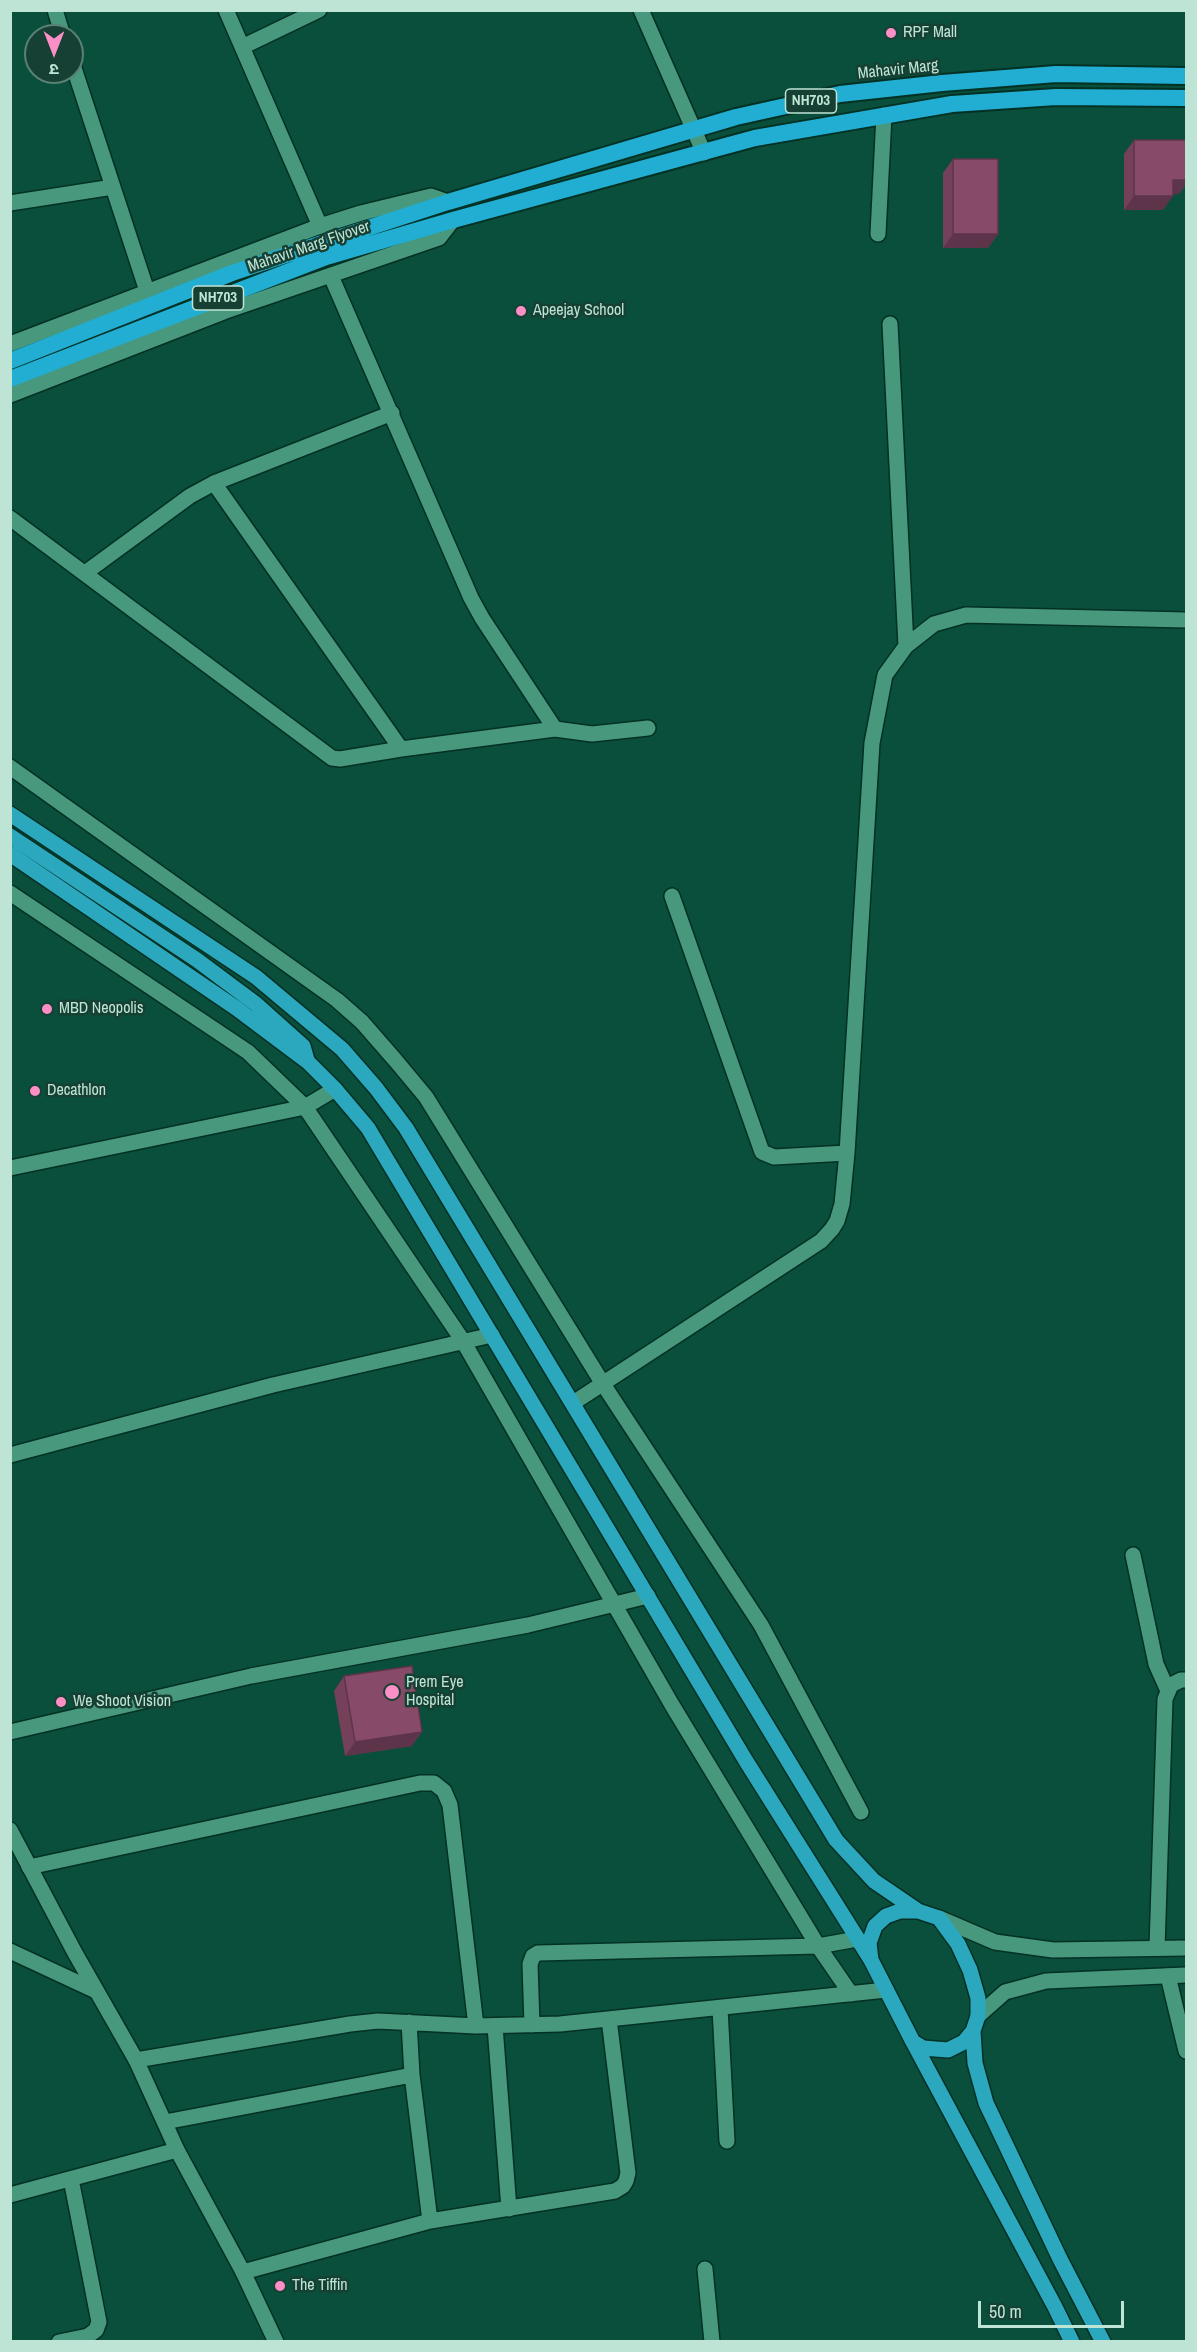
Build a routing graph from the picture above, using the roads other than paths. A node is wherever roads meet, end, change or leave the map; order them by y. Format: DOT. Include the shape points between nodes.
graph roads {
  1 [pos="226,10"];
  2 [pos="319,10"];
  3 [pos="641,10"];
  4 [pos="242,47"];
  5 [pos="1186,76"];
  6 [pos="79,84"];
  7 [pos="1186,98"];
  8 [pos="884,116"];
  9 [pos="694,129"];
  10 [pos="704,153"];
  11 [pos="113,187"];
  12 [pos="448,202"];
  13 [pos="10,203"];
  14 [pos="427,219"];
  15 [pos="453,220"];
  16 [pos="321,226"];
  17 [pos="878,234"];
  18 [pos="331,276"];
  19 [pos="147,291"];
  20 [pos="890,324"];
  21 [pos="10,344"];
  22 [pos="10,361"];
  23 [pos="10,379"];
  24 [pos="10,395"];
  25 [pos="392,413"];
  26 [pos="214,483"];
  27 [pos="10,518"];
  28 [pos="85,573"];
  29 [pos="1186,620"];
  30 [pos="906,646"];
  31 [pos="648,728"];
  32 [pos="555,729"];
  33 [pos="400,749"];
  34 [pos="10,767"];
  35 [pos="10,814"];
  36 [pos="10,836"];
  37 [pos="10,854"];
  38 [pos="10,893"];
  39 [pos="672,896"];
  40 [pos="308,1062"];
  41 [pos="335,1089"];
  42 [pos="305,1107"];
  43 [pos="847,1153"];
  44 [pos="10,1168"];
  45 [pos="492,1335"];
  46 [pos="463,1341"];
  47 [pos="603,1384"];
  48 [pos="573,1403"];
  49 [pos="10,1455"];
  50 [pos="1133,1555"];
  51 [pos="648,1596"];
  52 [pos="615,1604"];
  53 [pos="1186,1680"];
  54 [pos="1168,1690"];
  55 [pos="10,1732"];
  56 [pos="861,1812"];
  57 [pos="10,1830"];
  58 [pos="29,1867"];
  59 [pos="918,1911"];
  60 [pos="939,1918"];
  61 [pos="857,1939"];
  62 [pos="818,1946"];
  63 [pos="1156,1948"];
  64 [pos="1186,1948"];
  65 [pos="10,1951"];
  66 [pos="871,1960"];
  67 [pos="1186,1975"];
  68 [pos="1168,1976"];
  69 [pos="886,1990"];
  70 [pos="96,1991"];
  71 [pos="851,1994"];
  72 [pos="720,2008"];
  73 [pos="978,2016"];
  74 [pos="609,2019"];
  75 [pos="409,2022"];
  76 [pos="532,2025"];
  77 [pos="476,2026"];
  78 [pos="495,2026"];
  79 [pos="973,2031"];
  80 [pos="913,2042"];
  81 [pos="1186,2050"];
  82 [pos="136,2060"];
  83 [pos="412,2075"];
  84 [pos="165,2121"];
  85 [pos="727,2141"];
  86 [pos="177,2150"];
  87 [pos="71,2179"];
  88 [pos="10,2195"];
  89 [pos="508,2209"];
  90 [pos="430,2221"];
  91 [pos="705,2269"];
  92 [pos="243,2272"];
  93 [pos="1068,2338"];
  94 [pos="59,2342"];
  95 [pos="276,2342"];
  96 [pos="712,2342"];
  97 [pos="1103,2342"];
  1 -- 4 [label="street"];
  2 -- 4 [label="street"];
  3 -- 9 [label="street"];
  4 -- 16 [label="street"];
  5 -- 9 [label="highway, Mahavir Marg / NH703" via="1056,74 840,94"];
  6 -- 11 [label="street"];
  7 -- 8 [label="highway, NH703" via="1056,97 952,104"];
  8 -- 10 [label="highway, NH703" via="755,138"];
  8 -- 17 [label="street"];
  9 -- 10 [label="street"];
  9 -- 12 [label="highway, Mahavir Marg / NH703"];
  10 -- 15 [label="highway, NH703"];
  11 -- 13 [label="street"];
  11 -- 19 [label="street"];
  12 -- 14 [label="highway, Mahavir Marg Flyover / NH703"];
  12 -- 16 [label="street" via="431,196"];
  14 -- 15 [label="highway, Mahavir Marg Flyover / NH703"];
  14 -- 22 [label="highway, Mahavir Marg Flyover / NH703" via="232,273"];
  14 -- 23 [label="highway, Mahavir Marg Flyover / NH703"];
  15 -- 18 [label="street" via="439,238"];
  16 -- 19 [label="street"];
  18 -- 24 [label="street" via="226,311"];
  18 -- 25 [label="street"];
  19 -- 21 [label="street"];
  20 -- 30 [label="street"];
  25 -- 26 [label="street"];
  25 -- 32 [label="street" via="471,598"];
  26 -- 28 [label="street" via="189,496"];
  26 -- 33 [label="street"];
  27 -- 28 [label="street"];
  28 -- 33 [label="street" via="326,756 340,759"];
  29 -- 30 [label="street" via="966,615 934,624"];
  30 -- 43 [label="street" via="885,675 872,743"];
  31 -- 32 [label="street" via="592,734"];
  32 -- 33 [label="street"];
  34 -- 47 [label="street" via="337,1000 362,1022 426,1097"];
  35 -- 48 [label="main road" via="256,977 342,1049 406,1128"];
  36 -- 40 [label="main road" via="197,960 290,1033 303,1046"];
  37 -- 40 [label="main road" via="236,1008"];
  38 -- 42 [label="street" via="248,1052"];
  39 -- 43 [label="street" via="762,1152 774,1157"];
  40 -- 41 [label="main road"];
  41 -- 42 [label="street"];
  41 -- 45 [label="main road" via="368,1128"];
  42 -- 44 [label="street"];
  42 -- 46 [label="street"];
  43 -- 47 [label="street" via="843,1204 832,1229 821,1240"];
  45 -- 46 [label="street"];
  45 -- 51 [label="main road"];
  46 -- 49 [label="street" via="273,1385"];
  46 -- 52 [label="street"];
  47 -- 48 [label="street"];
  47 -- 56 [label="street" via="761,1625"];
  48 -- 59 [label="main road" via="836,1840 874,1881"];
  50 -- 54 [label="street" via="1156,1664"];
  51 -- 52 [label="street"];
  51 -- 61 [label="main road"];
  52 -- 55 [label="street" via="528,1625 251,1676"];
  52 -- 62 [label="street"];
  53 -- 54 [label="street"];
  54 -- 63 [label="street"];
  57 -- 58 [label="street"];
  58 -- 70 [label="street"];
  58 -- 77 [label="street" via="434,1783 444,1791 450,1805"];
  59 -- 60 [label="main road"];
  59 -- 66 [label="main road" via="900,1911 875,1926 869,1943"];
  60 -- 63 [label="street" via="995,1942 1053,1950"];
  60 -- 73 [label="main road" via="958,1944 970,1970 978,1998"];
  61 -- 62 [label="street"];
  61 -- 66 [label="main road"];
  62 -- 71 [label="street"];
  62 -- 76 [label="street" via="538,1953 530,1964"];
  63 -- 64 [label="street"];
  65 -- 70 [label="street"];
  66 -- 69 [label="main road"];
  67 -- 68 [label="street"];
  68 -- 73 [label="street" via="1046,1981 1005,1992"];
  68 -- 81 [label="street"];
  69 -- 71 [label="street"];
  69 -- 80 [label="main road"];
  70 -- 82 [label="street"];
  71 -- 72 [label="street"];
  72 -- 74 [label="street"];
  72 -- 85 [label="street"];
  73 -- 79 [label="main road"];
  74 -- 76 [label="street"];
  74 -- 89 [label="street" via="627,2181 615,2191"];
  75 -- 77 [label="street"];
  75 -- 82 [label="street" via="350,2024"];
  75 -- 83 [label="street"];
  76 -- 78 [label="street"];
  77 -- 78 [label="street"];
  78 -- 89 [label="street"];
  79 -- 80 [label="main road" via="964,2042 948,2050 923,2048"];
  79 -- 97 [label="main road" via="975,2063 986,2103"];
  80 -- 93 [label="main road"];
  82 -- 84 [label="street"];
  83 -- 84 [label="street"];
  83 -- 90 [label="street"];
  84 -- 86 [label="street"];
  86 -- 87 [label="street"];
  86 -- 92 [label="street"];
  87 -- 88 [label="street"];
  87 -- 94 [label="street" via="99,2322 88,2336"];
  89 -- 90 [label="street"];
  90 -- 92 [label="street"];
  91 -- 96 [label="street"];
  92 -- 95 [label="street"];
}
